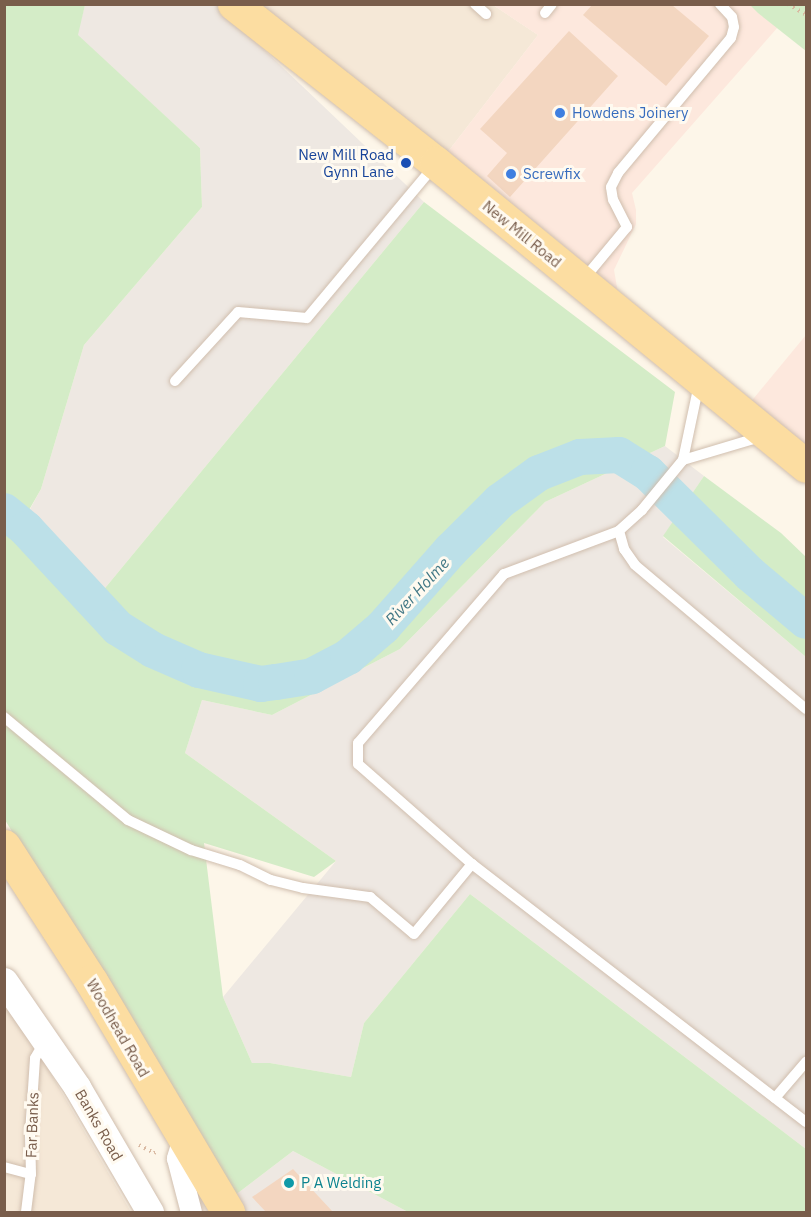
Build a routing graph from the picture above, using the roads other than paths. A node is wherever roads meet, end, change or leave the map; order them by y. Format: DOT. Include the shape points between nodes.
graph roads {
  1 [pos="234,4"];
  2 [pos="475,4"];
  3 [pos="720,4"];
  4 [pos="486,14"];
  5 [pos="436,163"];
  6 [pos="581,283"];
  7 [pos="699,380"];
  8 [pos="175,381"];
  9 [pos="767,435"];
  10 [pos="683,460"];
  11 [pos="806,465"];
  12 [pos="619,531"];
  13 [pos="807,709"];
  14 [pos="4,717"];
  15 [pos="4,846"];
  16 [pos="472,864"];
  17 [pos="4,981"];
  18 [pos="46,1040"];
  19 [pos="807,1062"];
  20 [pos="775,1098"];
  21 [pos="807,1122"];
  22 [pos="183,1138"];
  23 [pos="4,1167"];
  24 [pos="31,1174"];
  25 [pos="26,1212"];
  26 [pos="150,1212"];
  27 [pos="191,1212"];
  28 [pos="228,1212"];
  1 -- 5 [label="main road, New Mill Road"];
  2 -- 4 [label="lane"];
  3 -- 6 [label="lane" via="732,16 731,38 618,173 612,187 613,200 627,226"];
  5 -- 6 [label="main road, New Mill Road"];
  5 -- 8 [label="lane" via="307,318 238,312"];
  6 -- 7 [label="main road, New Mill Road"];
  7 -- 9 [label="main road, New Mill Road"];
  7 -- 10 [label="lane"];
  9 -- 10 [label="lane"];
  9 -- 11 [label="main road, New Mill Road"];
  10 -- 12 [label="lane" via="642,510"];
  12 -- 13 [label="lane" via="624,549 635,565"];
  12 -- 16 [label="lane" via="504,574 358,743 358,764"];
  14 -- 16 [label="lane" via="128,820 191,850 240,865 271,880 370,897 414,934"];
  15 -- 22 [label="main road, Woodhead Road" via="92,981"];
  16 -- 20 [label="lane"];
  17 -- 18 [label="street, Banks Road"];
  18 -- 24 [label="lane, Far Banks" via="35,1058"];
  18 -- 26 [label="street, Banks Road"];
  19 -- 20 [label="lane"];
  20 -- 21 [label="lane"];
  22 -- 27 [label="street" via="177,1158"];
  22 -- 28 [label="main road, Woodhead Road"];
  23 -- 24 [label="lane"];
  24 -- 25 [label="lane, Far Banks"];
}
